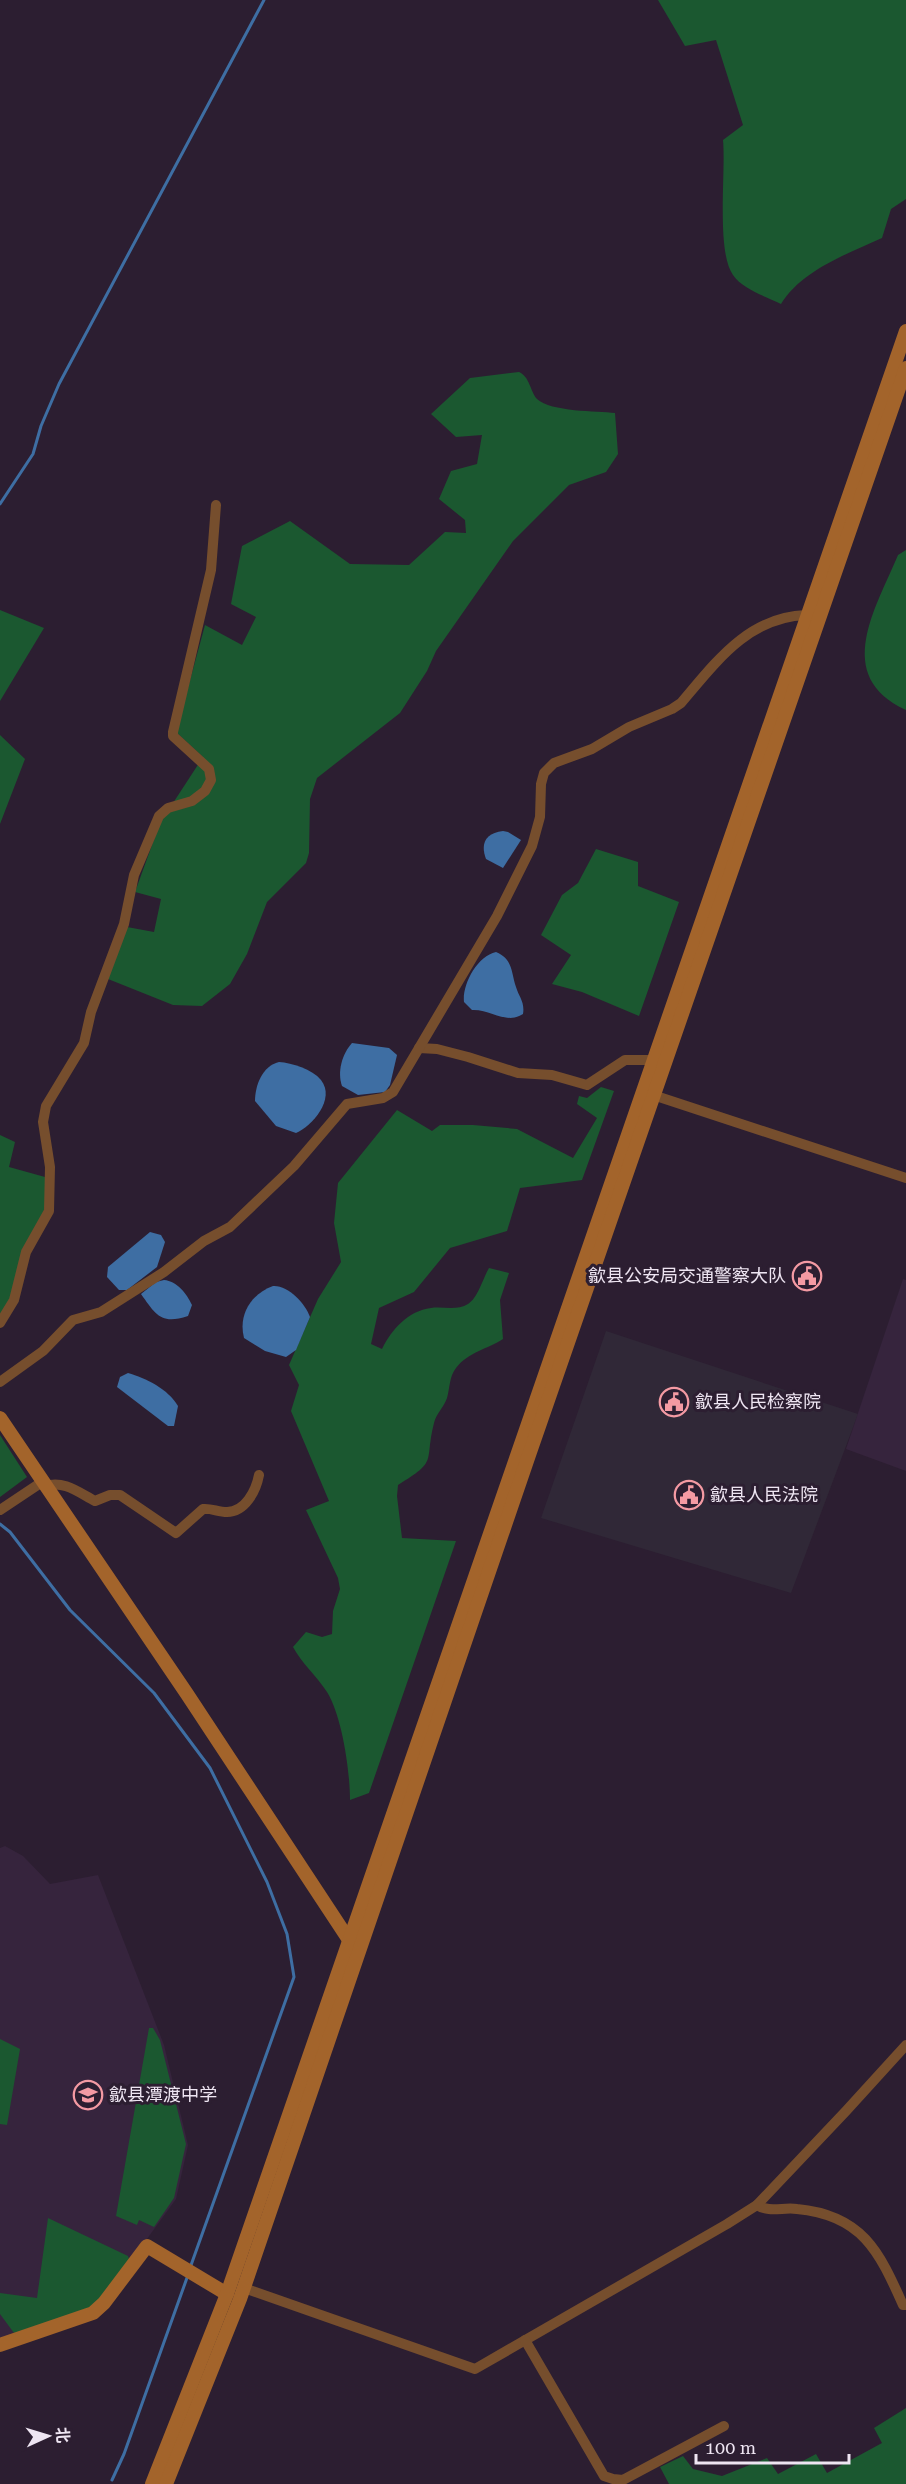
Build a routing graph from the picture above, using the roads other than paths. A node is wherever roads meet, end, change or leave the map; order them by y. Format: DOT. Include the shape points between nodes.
graph roads {
  1 [pos="906,331"];
  2 [pos="906,368"];
  3 [pos="216,505"];
  4 [pos="806,615"];
  5 [pos="419,1048"];
  6 [pos="652,1060"];
  7 [pos="653,1095"];
  8 [pos="906,1178"];
  9 [pos="0,1323"];
  10 [pos="0,1382"];
  11 [pos="0,1418"];
  12 [pos="259,1475"];
  13 [pos="44,1484"];
  14 [pos="0,1510"];
  15 [pos="349,1940"];
  16 [pos="906,2045"];
  17 [pos="757,2205"];
  18 [pos="244,2288"];
  19 [pos="228,2294"];
  20 [pos="906,2305"];
  21 [pos="525,2340"];
  22 [pos="0,2346"];
  23 [pos="724,2426"];
  24 [pos="152,2484"];
  25 [pos="166,2484"];
  1 -- 4 [label="main road"];
  2 -- 7 [label="main road"];
  3 -- 9 [label="street" via="212,570 173,732 209,769 211,780 192,801 159,816 134,874 124,924 91,1012 84,1043 51,1095 44,1114 50,1167 49,1211 26,1252 14,1300"];
  4 -- 5 [label="street" via="788,615 768,622 723,652 675,708 554,763 544,773 540,817 532,846 497,916"];
  4 -- 6 [label="main road"];
  5 -- 6 [label="street" via="437,1049 518,1073 552,1075 588,1084 625,1060"];
  5 -- 10 [label="street" via="393,1092 383,1098 346,1104 294,1166 230,1227 101,1312 73,1320 43,1351"];
  6 -- 15 [label="main road"];
  7 -- 8 [label="street"];
  7 -- 18 [label="main road"];
  11 -- 13 [label="main road"];
  12 -- 13 [label="street" via="253,1493 240,1508 228,1512 203,1509 177,1533 120,1495 95,1501 66,1485"];
  13 -- 14 [label="street"];
  13 -- 15 [label="main road"];
  15 -- 19 [label="main road"];
  16 -- 17 [label="street"];
  17 -- 20 [label="street" via="765,2210 796,2209 824,2214 854,2227 874,2246"];
  17 -- 21 [label="street"];
  18 -- 21 [label="street" via="475,2369"];
  18 -- 25 [label="main road"];
  19 -- 22 [label="main road" via="147,2246 105,2303 93,2313"];
  19 -- 24 [label="main road"];
  21 -- 23 [label="street" via="608,2478 623,2480"];
}
